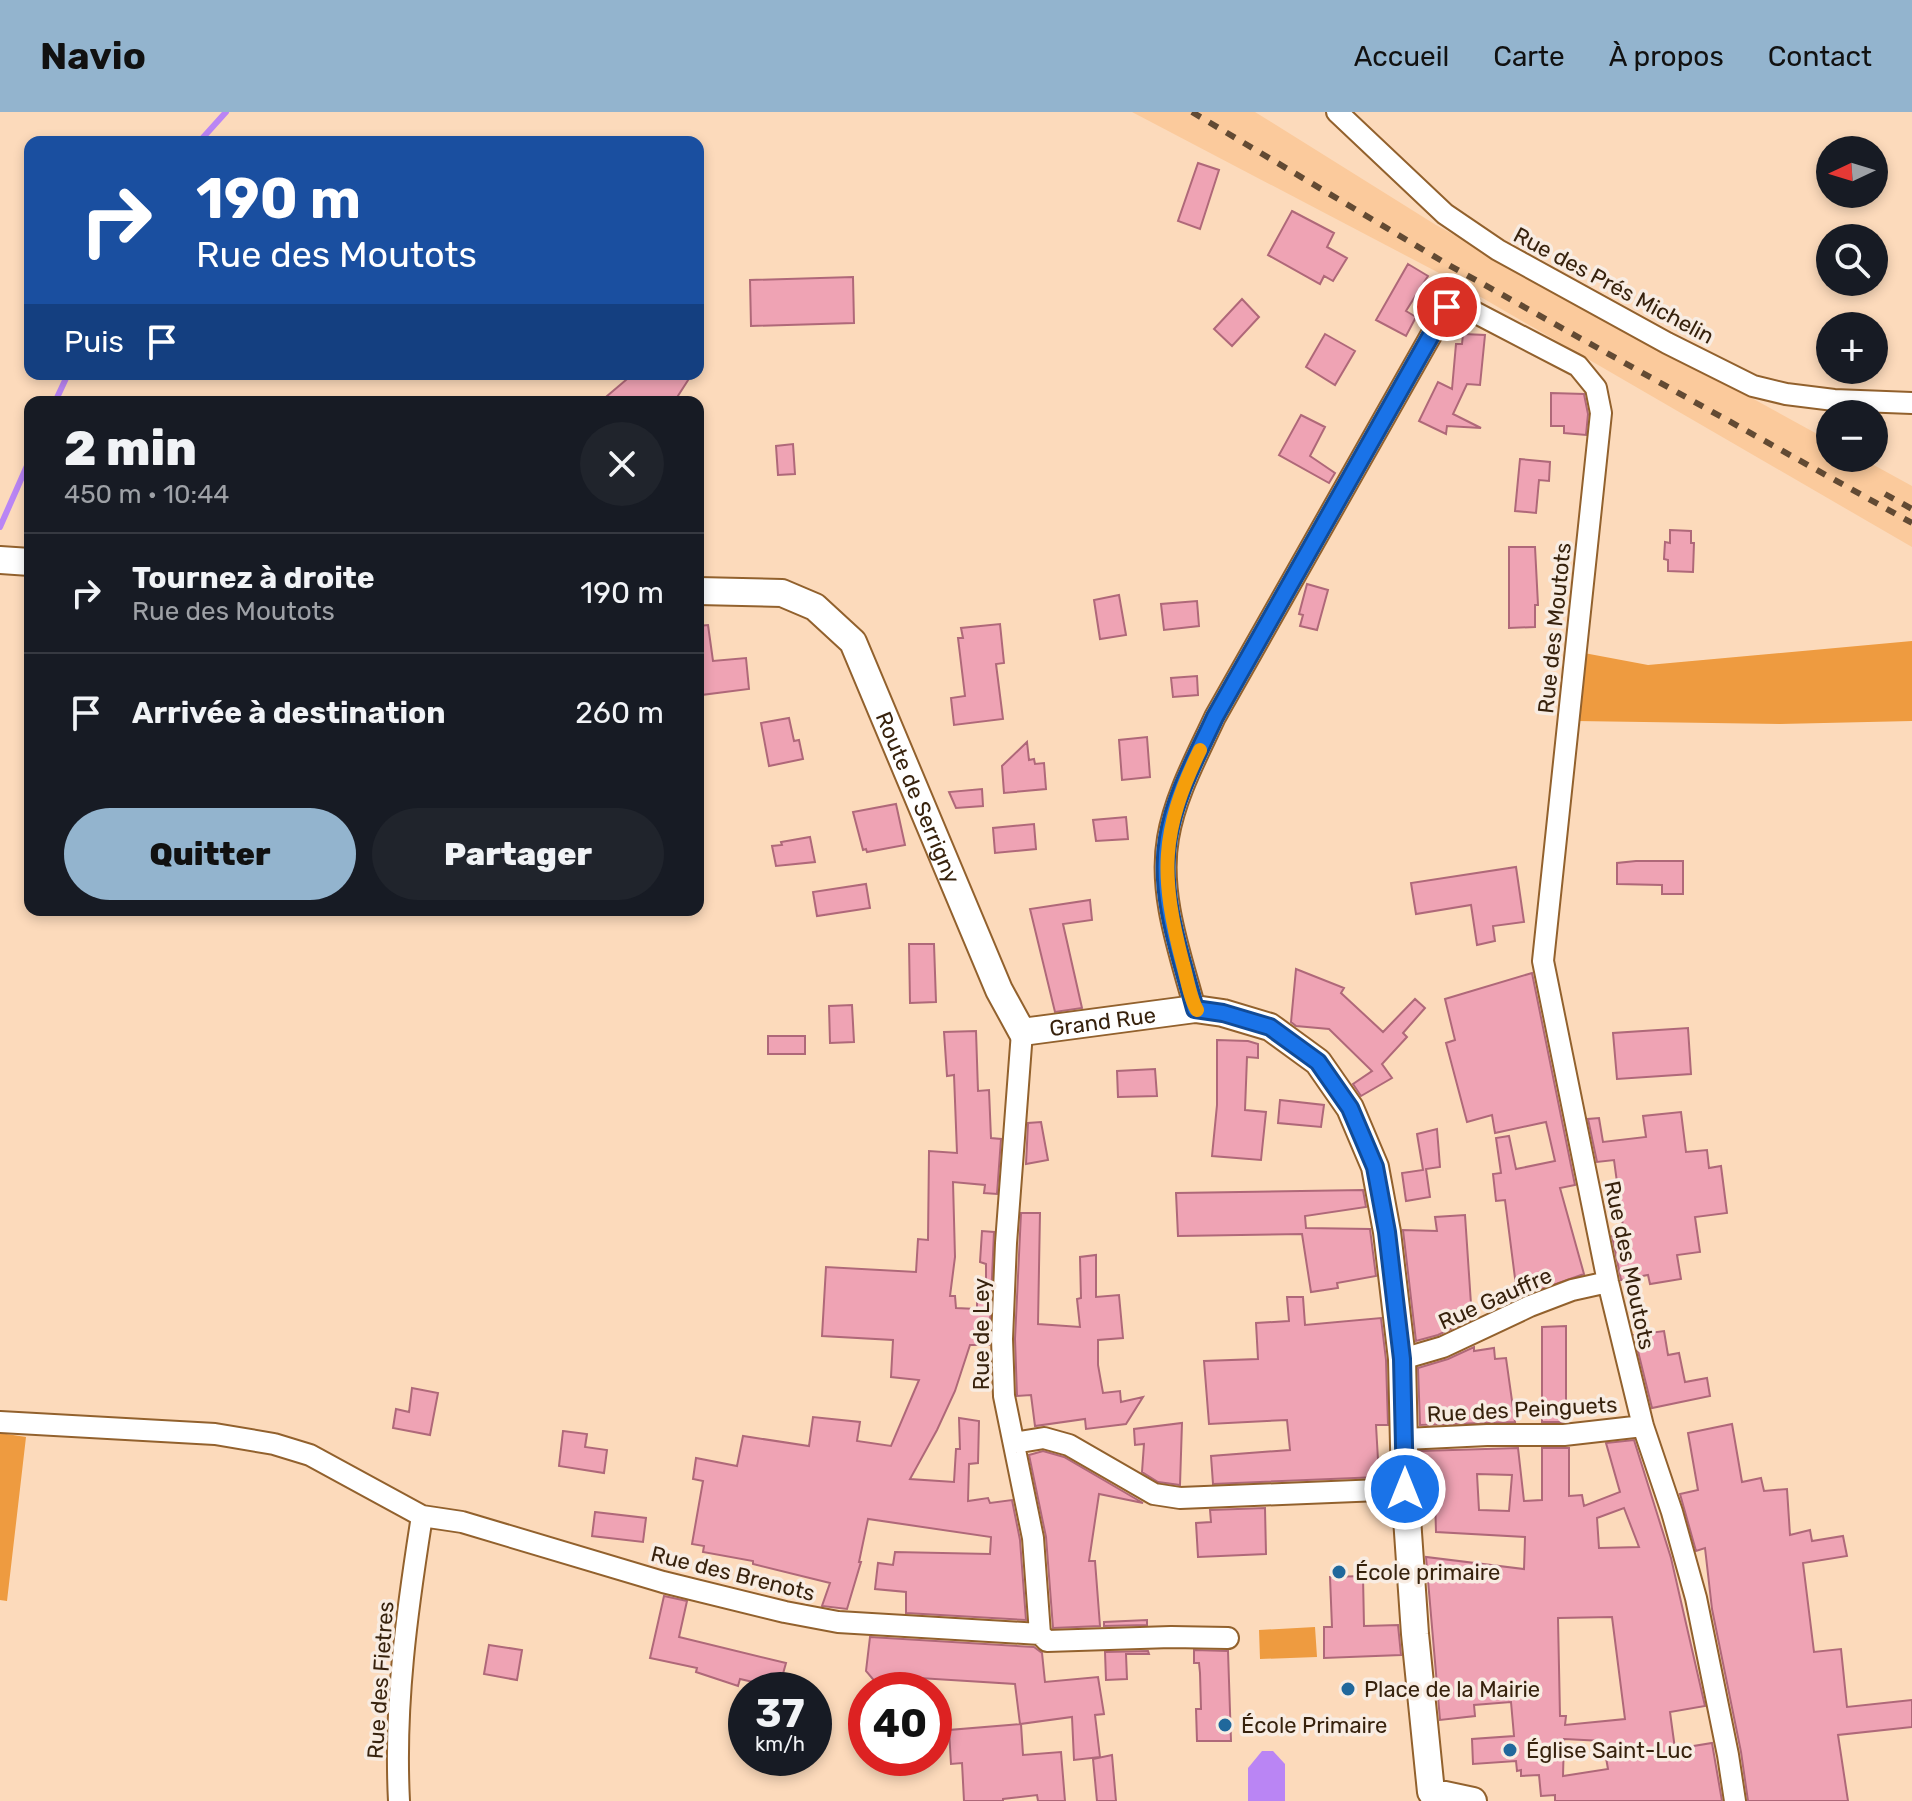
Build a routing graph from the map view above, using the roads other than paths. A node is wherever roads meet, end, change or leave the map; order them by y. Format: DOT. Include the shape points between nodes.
graph roads {
  1 [pos="1337,112"];
  2 [pos="1912,403"];
  3 [pos="0,560"];
  4 [pos="24,562"];
  5 [pos="704,591"];
  6 [pos="1195,1009"];
  7 [pos="1022,1032"];
  8 [pos="1608,1282"];
  9 [pos="1402,1359"];
  10 [pos="0,1422"];
  11 [pos="1643,1426"];
  12 [pos="1405,1439"];
  13 [pos="1014,1443"];
  14 [pos="1405,1489"];
  15 [pos="422,1516"];
  16 [pos="1040,1634"];
  17 [pos="1228,1638"];
  18 [pos="1430,1797"];
  19 [pos="399,1801"];
  20 [pos="1473,1801"];
  21 [pos="1735,1801"];
  1 -- 2 [label="street, Rue des Prés Michelin" via="1456,221 1498,250 1695,357 1753,386 1786,394"];
  3 -- 4 [label="street"];
  5 -- 7 [label="street, Route de Serrigny" via="782,593 815,607 853,642 999,990"];
  6 -- 7 [label="street, Grand Rue"];
  6 -- 8 [label="street, Rue des Moutots" via="1166,887 1167,839 1184,782 1215,717 1447,307 1459,304 1578,366 1596,388 1601,413 1543,961"];
  6 -- 9 [label="street, Grand Rue" via="1270,1027 1318,1062 1350,1108 1375,1167"];
  7 -- 13 [label="street, Rue de Ley" via="1002,1339 1004,1396"];
  8 -- 9 [label="street, Rue Gauffre" via="1572,1290 1443,1347"];
  8 -- 11 [label="street, Rue des Moutots"];
  9 -- 12 [label="street, Grand Rue"];
  10 -- 15 [label="street" via="215,1434 274,1444 310,1455"];
  11 -- 12 [label="street, Rue des Peinguets" via="1564,1435"];
  11 -- 21 [label="street, Rue des Moutots" via="1696,1598"];
  12 -- 14 [label="street, Grand Rue"];
  13 -- 14 [label="street" via="1044,1438 1069,1445 1154,1494 1180,1498"];
  13 -- 16 [label="street, Rue de Ley" via="1033,1538"];
  14 -- 18 [label="street, Grand Rue"];
  15 -- 16 [label="street, Rue des Brenots" via="462,1522 663,1582 798,1615"];
  15 -- 19 [label="street, Rue des Fietres" via="403,1642"];
  16 -- 17 [label="street" via="1047,1641"];
  18 -- 20 [label="street"];
}
